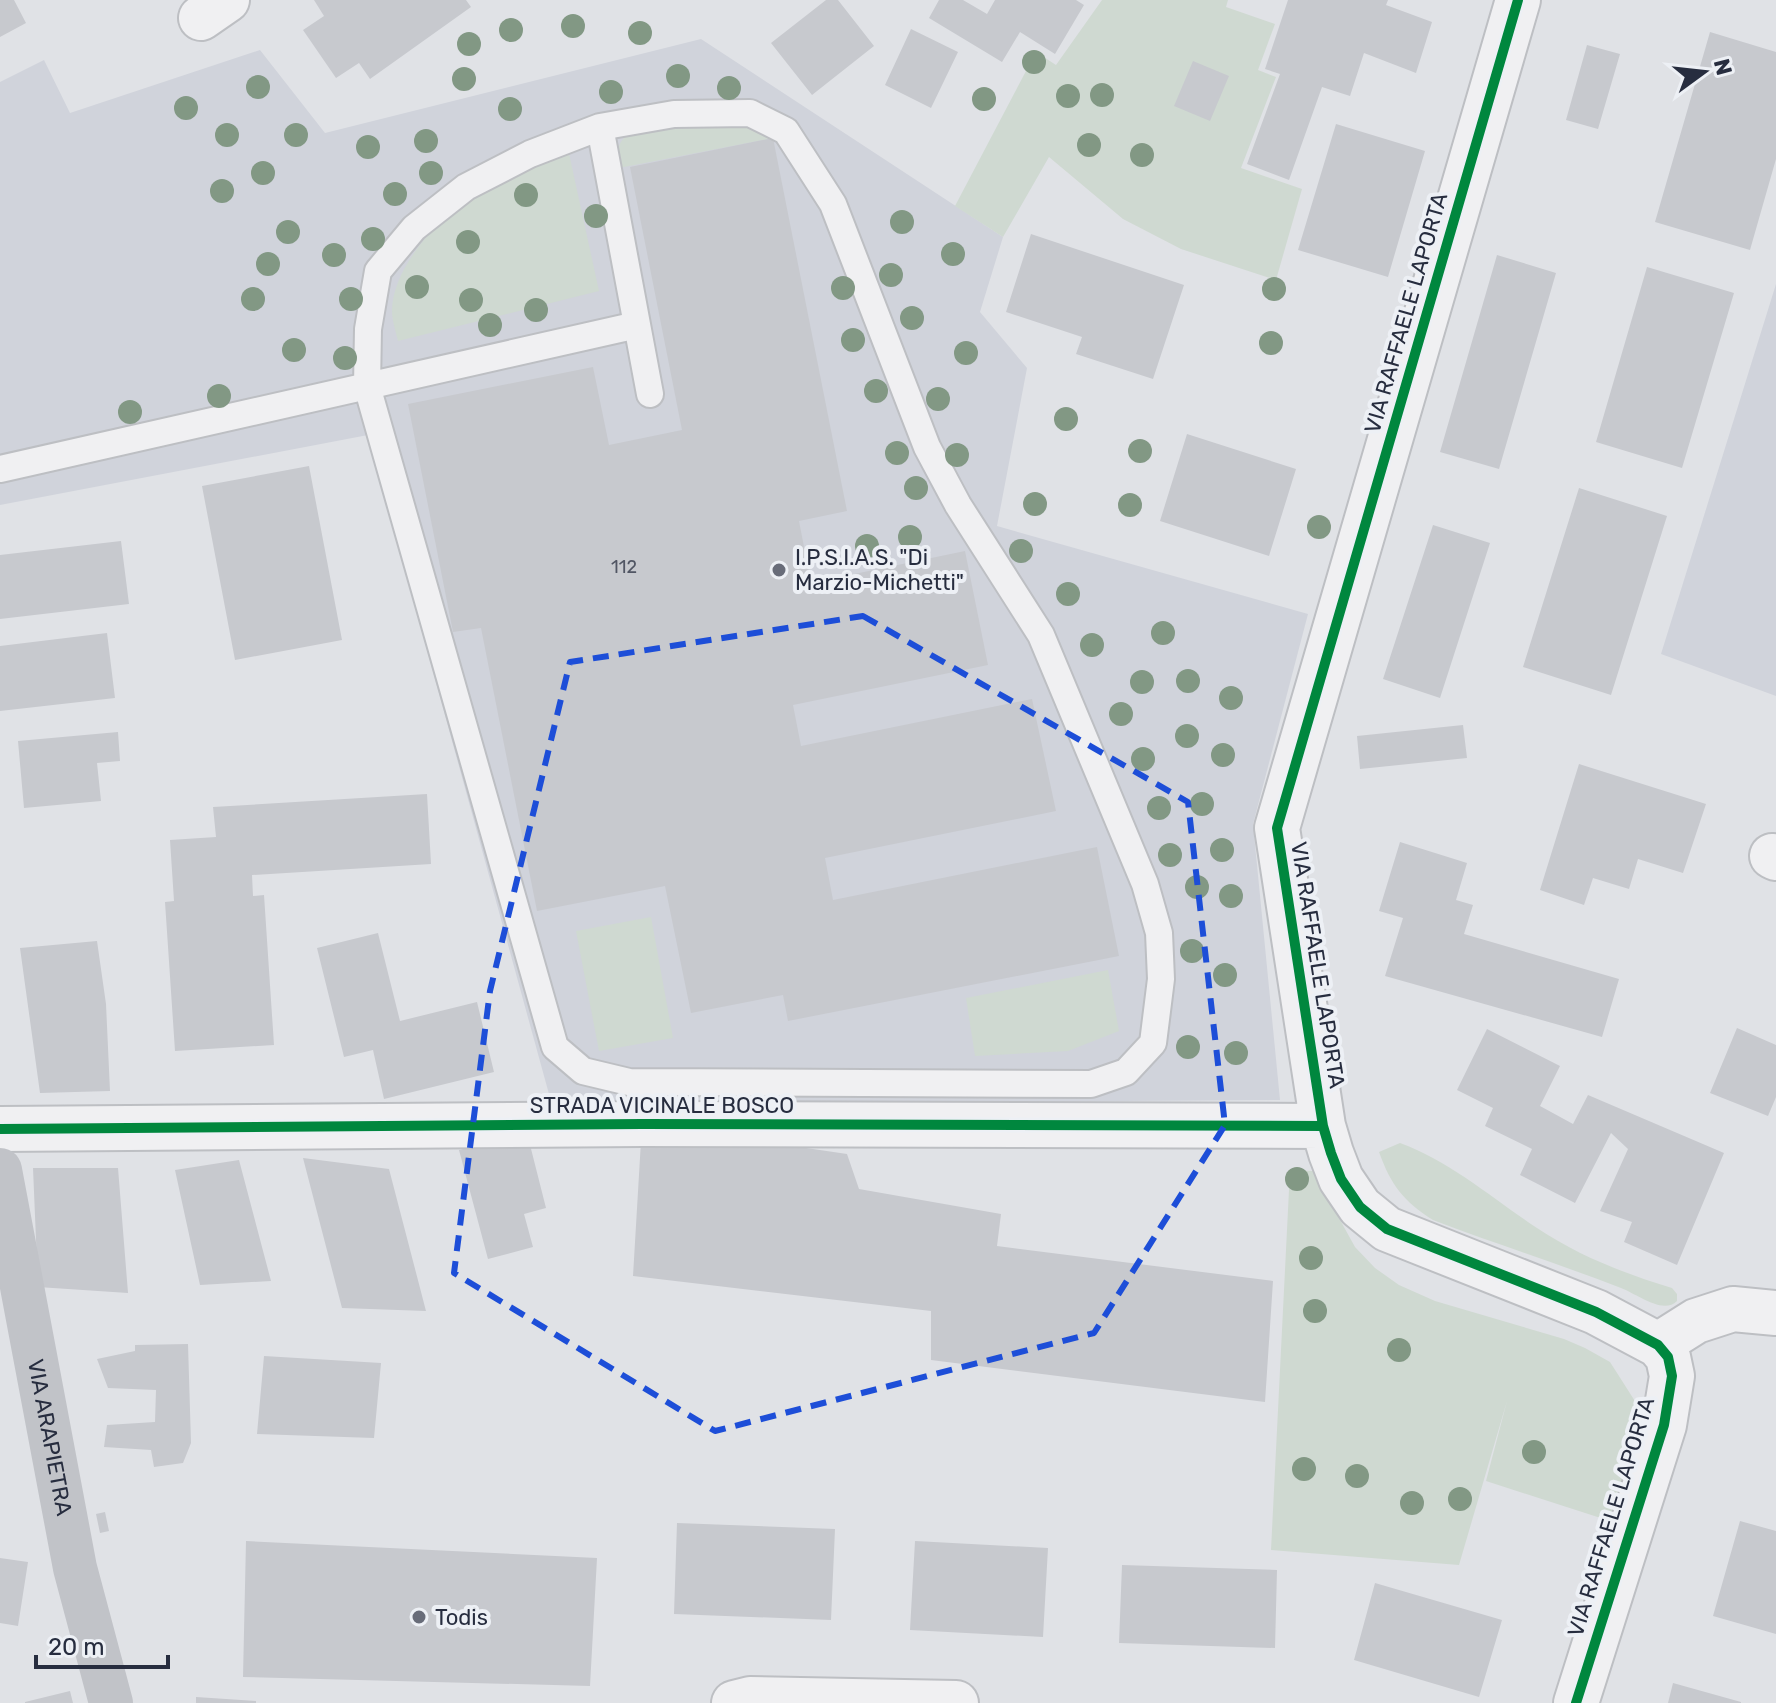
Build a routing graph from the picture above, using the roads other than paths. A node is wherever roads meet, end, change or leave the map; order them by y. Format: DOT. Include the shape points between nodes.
graph roads {
  1 [pos="1518,0"];
  2 [pos="600,127"];
  3 [pos="637,325"];
  4 [pos="367,386"];
  5 [pos="650,394"];
  6 [pos="0,469"];
  7 [pos="1323,1126"];
  8 [pos="0,1129"];
  9 [pos="0,1170"];
  10 [pos="1776,1313"];
  11 [pos="1658,1345"];
  12 [pos="111,1703"];
  13 [pos="734,1703"];
  14 [pos="956,1703"];
  15 [pos="1576,1703"];
  1 -- 7 [label="street, VIA RAFFAELE LAPORTA" via="1277,828"];
  2 -- 3 [label="lane"];
  2 -- 4 [label="lane" via="466,187 414,228 378,271 368,329"];
  2 -- 4 [label="lane" via="674,114 750,113 786,131 833,204 927,447 1041,635 1145,884 1159,933 1161,979 1153,1043 1126,1072 1091,1084 629,1082 583,1071 555,1047"];
  3 -- 4 [label="lane"];
  3 -- 5 [label="lane"];
  4 -- 6 [label="lane"];
  7 -- 8 [label="street, STRADA VICINALE BOSCO"];
  7 -- 11 [label="street, VIA RAFFAELE LAPORTA" via="1341,1179 1360,1207 1387,1229 1596,1312"];
  9 -- 12 [label="street, VIA ARAPIETRA" via="75,1568"];
  10 -- 11 [label="street" via="1733,1309 1696,1321"];
  11 -- 15 [label="street, VIA RAFFAELE LAPORTA" via="1668,1357 1672,1376 1664,1425"];
  13 -- 14 [label="street"];
}
